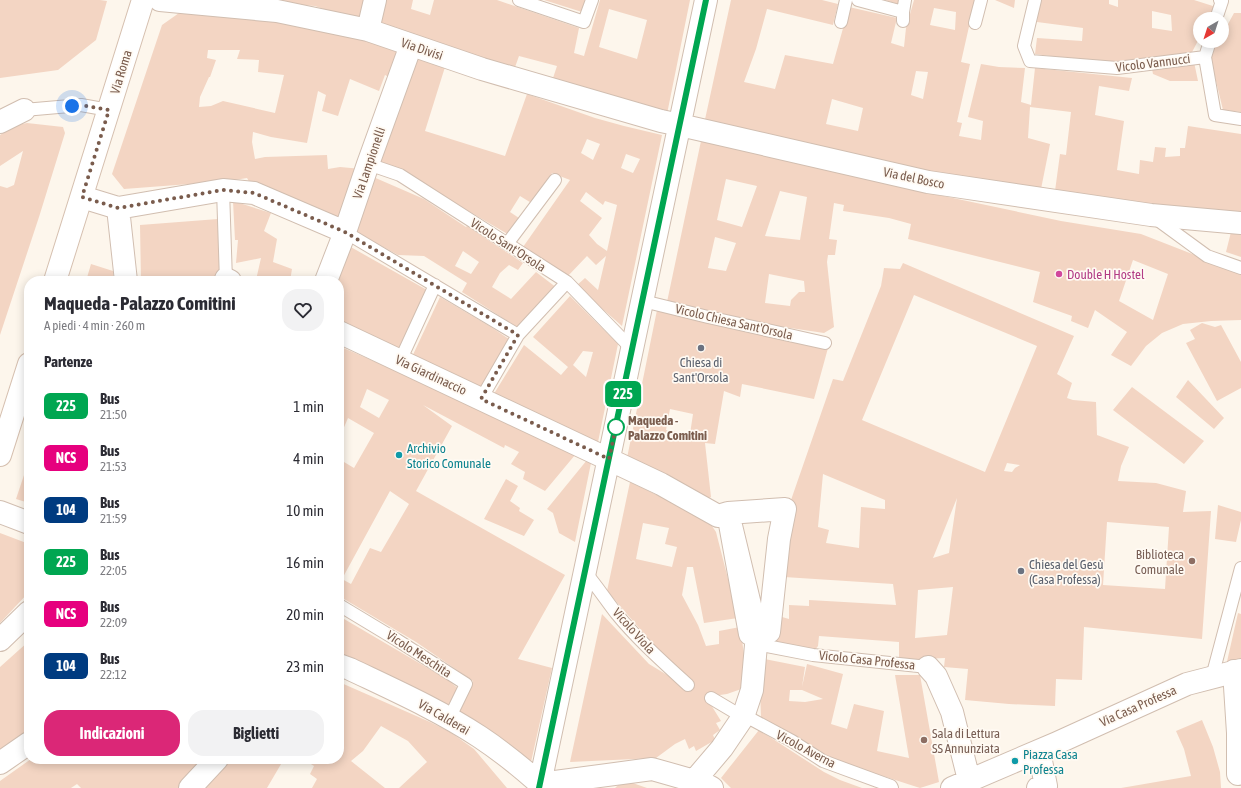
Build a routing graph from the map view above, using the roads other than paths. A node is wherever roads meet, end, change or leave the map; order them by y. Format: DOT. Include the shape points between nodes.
graph roads {
  1 [pos="143,0"];
  2 [pos="160,0"];
  3 [pos="375,0"];
  4 [pos="519,0"];
  5 [pos="706,0"];
  6 [pos="846,0"];
  7 [pos="858,0"];
  8 [pos="905,0"];
  9 [pos="981,0"];
  10 [pos="1035,0"];
  11 [pos="1220,0"];
  12 [pos="592,1"];
  13 [pos="1218,12"];
  14 [pos="841,22"];
  15 [pos="975,23"];
  16 [pos="368,30"];
  17 [pos="411,45"];
  18 [pos="1208,48"];
  19 [pos="1205,56"];
  20 [pos="24,110"];
  21 [pos="109,110"];
  22 [pos="1241,119"];
  23 [pos="0,122"];
  24 [pos="680,125"];
  25 [pos="368,164"];
  26 [pos="555,180"];
  27 [pos="223,190"];
  28 [pos="82,197"];
  29 [pos="118,208"];
  30 [pos="1151,215"];
  31 [pos="1241,223"];
  32 [pos="345,232"];
  33 [pos="507,244"];
  34 [pos="1241,268"];
  35 [pos="57,276"];
  36 [pos="125,276"];
  37 [pos="228,276"];
  38 [pos="328,276"];
  39 [pos="567,282"];
  40 [pos="435,285"];
  41 [pos="643,301"];
  42 [pos="344,334"];
  43 [pos="518,335"];
  44 [pos="825,343"];
  45 [pos="632,349"];
  46 [pos="400,361"];
  47 [pos="24,380"];
  48 [pos="481,399"];
  49 [pos="0,455"];
  50 [pos="609,459"];
  51 [pos="0,512"];
  52 [pos="728,513"];
  53 [pos="24,521"];
  54 [pos="1241,568"];
  55 [pos="585,572"];
  56 [pos="344,608"];
  57 [pos="24,617"];
  58 [pos="756,639"];
  59 [pos="0,640"];
  60 [pos="928,666"];
  61 [pos="344,667"];
  62 [pos="1238,671"];
  63 [pos="1212,677"];
  64 [pos="688,685"];
  65 [pos="711,698"];
  66 [pos="743,717"];
  67 [pos="449,720"];
  68 [pos="24,746"];
  69 [pos="1039,751"];
  70 [pos="0,763"];
  71 [pos="212,764"];
  72 [pos="1238,774"];
  73 [pos="665,780"];
  74 [pos="975,783"];
  75 [pos="703,784"];
  76 [pos="540,786"];
  77 [pos="1044,787"];
  78 [pos="190,788"];
  79 [pos="892,788"];
  1 -- 21 [label="street, Via Roma"];
  2 -- 16 [label="street, Via Divisi" via="277,11"];
  3 -- 16 [label="street"];
  4 -- 12 [label="lane" via="584,22"];
  5 -- 24 [label="street"];
  6 -- 14 [label="lane"];
  7 -- 8 [label="lane" via="903,16"];
  9 -- 15 [label="lane"];
  10 -- 19 [label="lane, Vicolo Vannucci" via="1024,46 1030,61 1117,68"];
  11 -- 13 [label="lane" via="1222,1"];
  16 -- 17 [label="street, Via Divisi"];
  17 -- 24 [label="street, Via Divisi" via="497,73"];
  17 -- 25 [label="street, Via Lampionelli"];
  18 -- 19 [label="lane"];
  19 -- 22 [label="lane, Vicolo Vannucci" via="1215,115"];
  20 -- 21 [label="lane" via="81,105"];
  20 -- 23 [label="street"];
  21 -- 28 [label="street, Via Roma"];
  24 -- 30 [label="street, Via del Bosco" via="928,182"];
  24 -- 41 [label="street"];
  25 -- 32 [label="street, Via Lampionelli"];
  25 -- 33 [label="lane, Vicolo Sant'Orsola" via="400,175"];
  26 -- 33 [label="lane"];
  27 -- 29 [label="street"];
  27 -- 32 [label="street" via="254,193"];
  27 -- 37 [label="lane"];
  28 -- 29 [label="street"];
  28 -- 35 [label="street, Via Roma"];
  29 -- 36 [label="street"];
  30 -- 31 [label="street, Via del Bosco"];
  30 -- 34 [label="lane, Via del Bosco" via="1207,256"];
  32 -- 38 [label="street, Via Lampionelli"];
  32 -- 40 [label="lane"];
  33 -- 39 [label="lane, Vicolo Sant'Orsola"];
  39 -- 43 [label="lane"];
  39 -- 45 [label="lane, Vicolo Sant'Orsola"];
  40 -- 43 [label="lane"];
  40 -- 46 [label="lane"];
  41 -- 44 [label="lane, Vicolo Chiesa Sant'Orsola"];
  41 -- 45 [label="street"];
  42 -- 46 [label="street, Via Giardinaccio"];
  43 -- 48 [label="lane"];
  45 -- 50 [label="street"];
  46 -- 48 [label="street, Via Giardinaccio"];
  47 -- 49 [label="street"];
  48 -- 50 [label="street, Via Giardinaccio"];
  50 -- 52 [label="street, Via Giardinaccio" via="718,516"];
  50 -- 55 [label="street"];
  51 -- 53 [label="street"];
  52 -- 58 [label="street" via="750,634"];
  52 -- 58 [label="street, Via Giardinaccio" via="785,509 779,539 769,632"];
  54 -- 63 [label="lane"];
  55 -- 64 [label="lane, Vicolo Viola" via="617,614 659,659"];
  55 -- 76 [label="street"];
  56 -- 67 [label="lane, Vicolo Meschita" via="466,684"];
  57 -- 59 [label="street"];
  58 -- 60 [label="lane, Vicolo Casa Professa" via="813,655"];
  58 -- 66 [label="street" via="752,690"];
  60 -- 74 [label="street, Vicolo Casa Professa" via="936,676 952,712"];
  61 -- 67 [label="street, Via Calderai" via="415,700"];
  62 -- 63 [label="street, Via Casa Professa"];
  62 -- 72 [label="street"];
  63 -- 69 [label="street, Via Casa Professa" via="1187,684"];
  65 -- 66 [label="lane"];
  66 -- 75 [label="street" via="722,748"];
  66 -- 79 [label="lane, Vicolo Averna" via="792,741 823,761"];
  67 -- 76 [label="street, Via Calderai" via="480,737 520,767"];
  68 -- 70 [label="street"];
  69 -- 74 [label="street, Via Casa Professa"];
  69 -- 77 [label="street"];
  71 -- 78 [label="street"];
  73 -- 75 [label="street"];
  73 -- 76 [label="street" via="652,769"];
}
